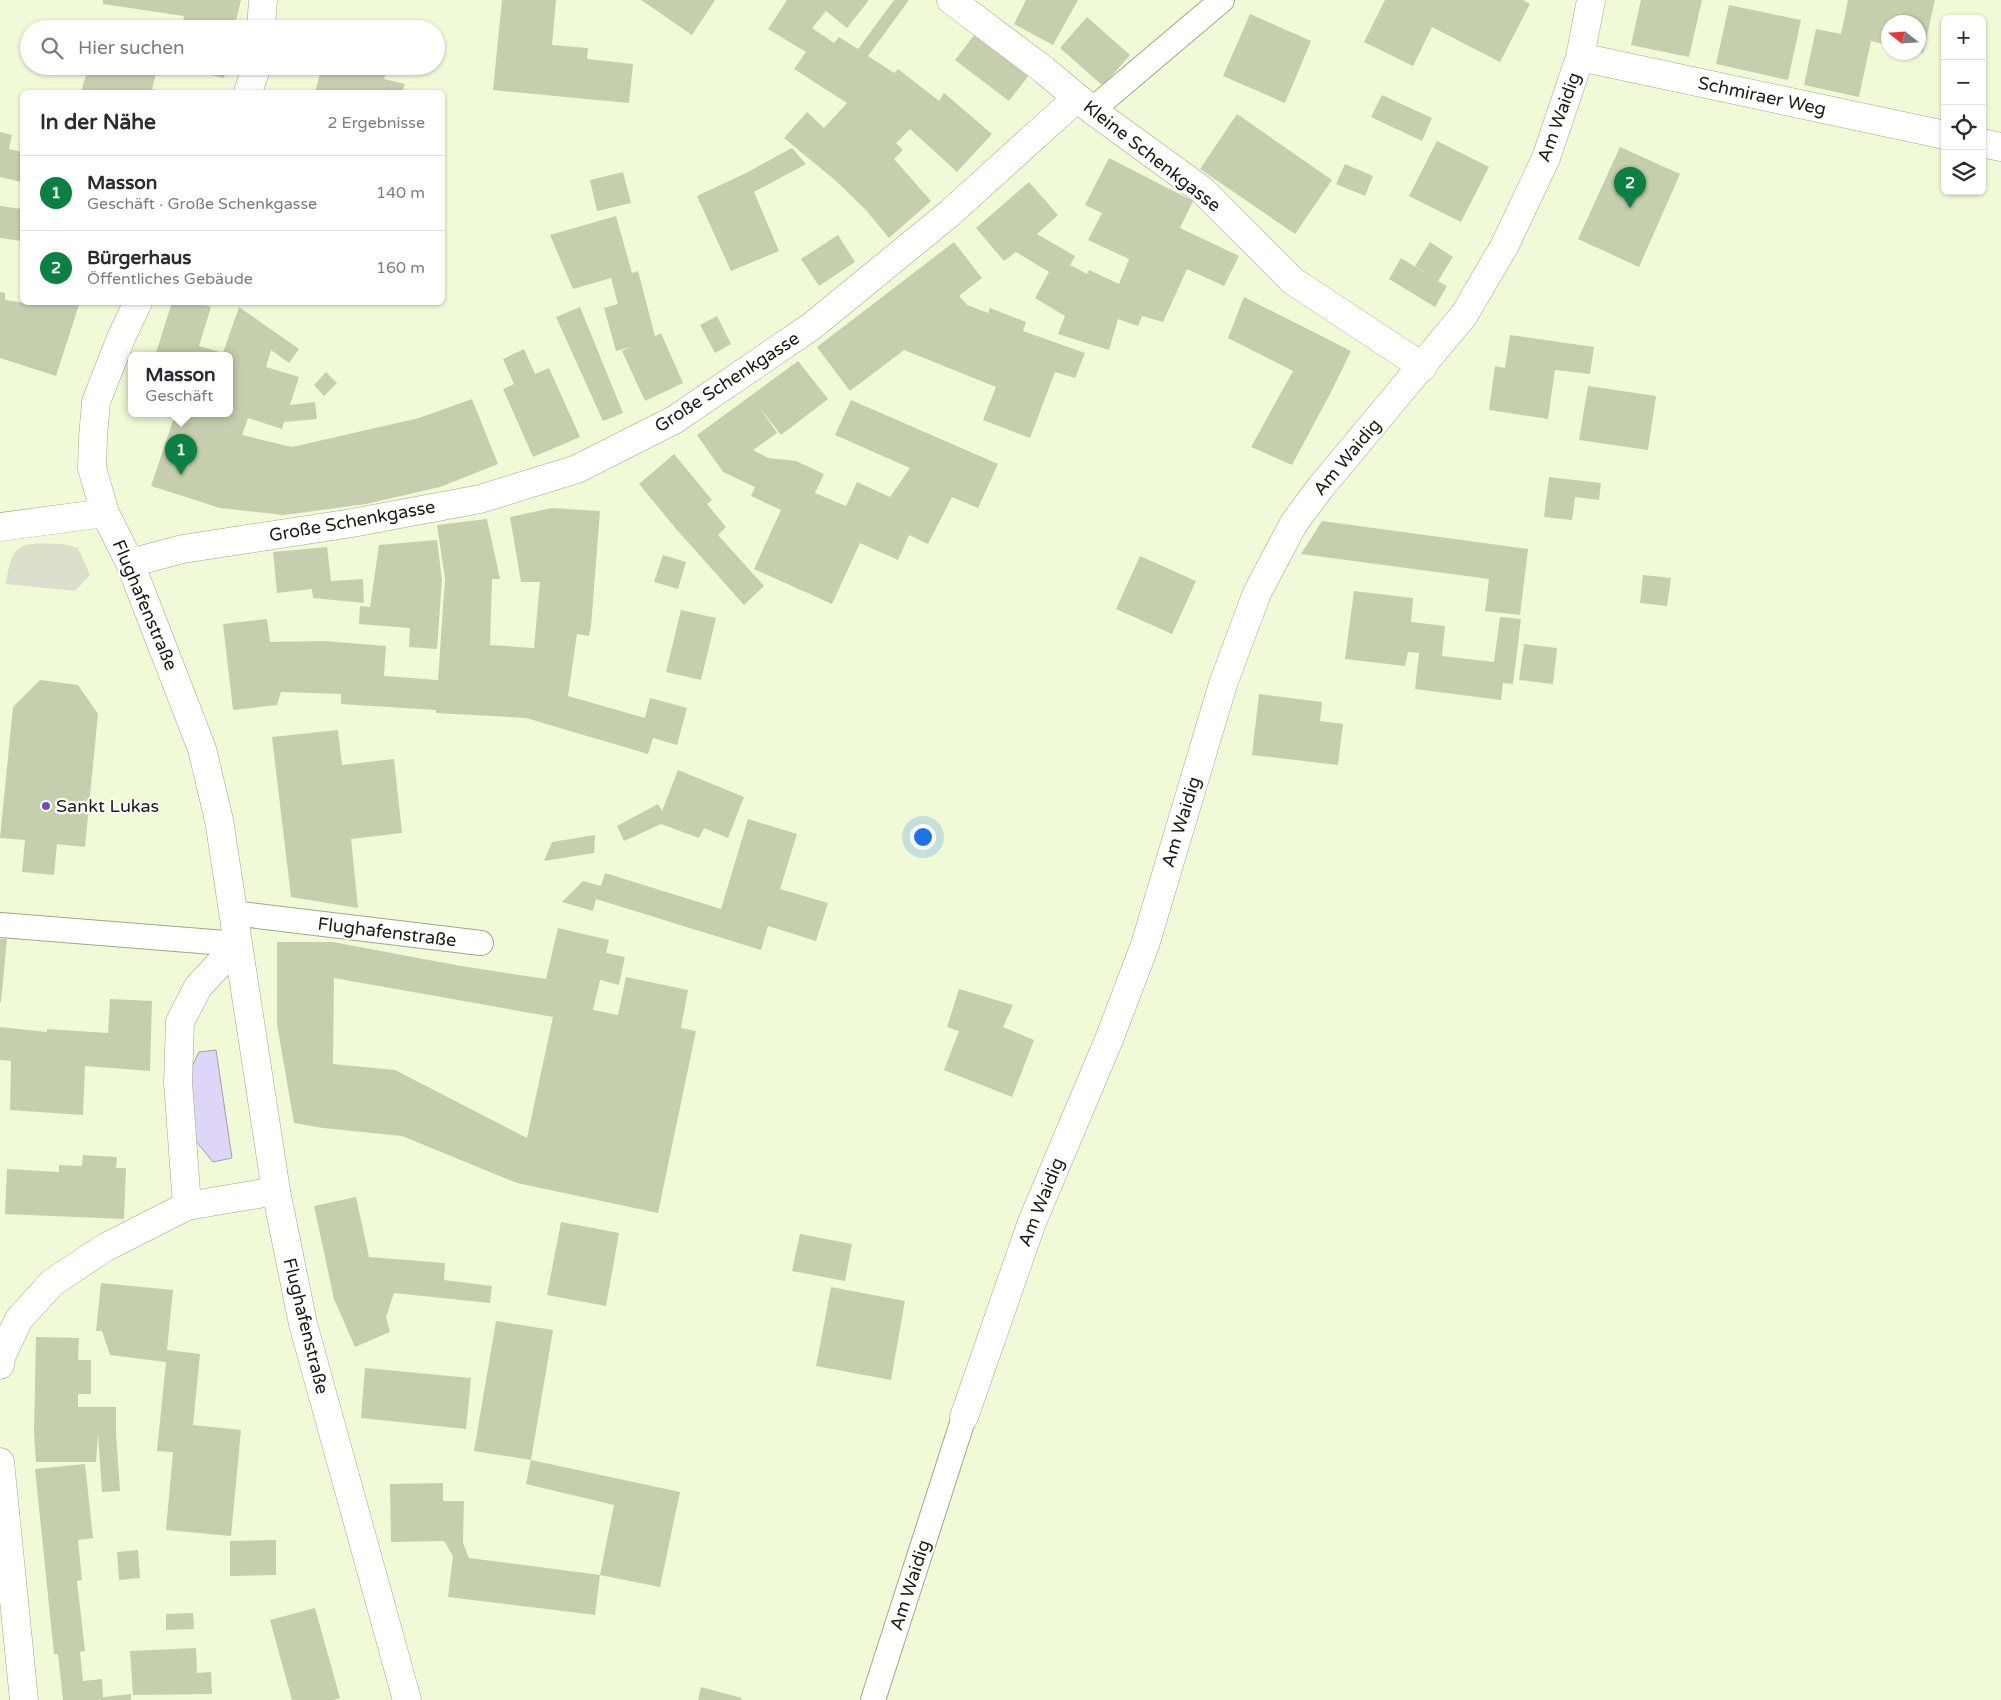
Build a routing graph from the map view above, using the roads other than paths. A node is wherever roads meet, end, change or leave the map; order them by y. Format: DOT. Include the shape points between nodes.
graph roads {
  1 [pos="264,0"];
  2 [pos="951,0"];
  3 [pos="1222,0"];
  4 [pos="1591,0"];
  5 [pos="262,20"];
  6 [pos="1580,57"];
  7 [pos="254,75"];
  8 [pos="249,90"];
  9 [pos="1085,104"];
  10 [pos="1941,134"];
  11 [pos="1986,144"];
  12 [pos="2001,147"];
  13 [pos="137,305"];
  14 [pos="1423,367"];
  15 [pos="104,513"];
  16 [pos="0,527"];
  17 [pos="130,563"];
  18 [pos="233,913"];
  19 [pos="0,925"];
  20 [pos="481,943"];
  21 [pos="238,944"];
  22 [pos="276,1191"];
  23 [pos="187,1206"];
  24 [pos="0,1365"];
  25 [pos="964,1417"];
  26 [pos="0,1462"];
  27 [pos="24,1700"];
  28 [pos="407,1700"];
  29 [pos="873,1700"];
  1 -- 5 [label="street"];
  2 -- 9 [label="street, Kleine Schenkgasse"];
  3 -- 9 [label="lane, Große Schenkgasse"];
  4 -- 6 [label="street, Am Waidig"];
  6 -- 10 [label="street, Schmiraer Weg"];
  6 -- 14 [label="street, Am Waidig" via="1546,158 1505,245 1464,315"];
  7 -- 8 [label="street"];
  9 -- 14 [label="street, Kleine Schenkgasse" via="1202,190 1293,280"];
  9 -- 17 [label="street, Große Schenkgasse" via="812,326 674,420 577,469 480,499 183,549"];
  11 -- 12 [label="street"];
  13 -- 15 [label="street, Flughafenstraße" via="96,402 92,468"];
  14 -- 25 [label="street, Am Waidig" via="1294,523 1257,593 1223,684 1145,945 1032,1222"];
  15 -- 16 [label="street"];
  15 -- 17 [label="street, Flughafenstraße"];
  17 -- 18 [label="street, Flughafenstraße" via="202,749 219,820"];
  18 -- 20 [label="lane, Flughafenstraße"];
  18 -- 21 [label="street, Flughafenstraße"];
  19 -- 21 [label="lane"];
  21 -- 22 [label="street, Flughafenstraße"];
  21 -- 23 [label="street" via="198,987 180,1022 178,1082"];
  22 -- 23 [label="street"];
  22 -- 28 [label="street, Flughafenstraße" via="303,1324"];
  23 -- 24 [label="street" via="106,1247 53,1282 19,1319"];
  25 -- 29 [label="lane, Am Waidig"];
  26 -- 27 [label="street"];
}
